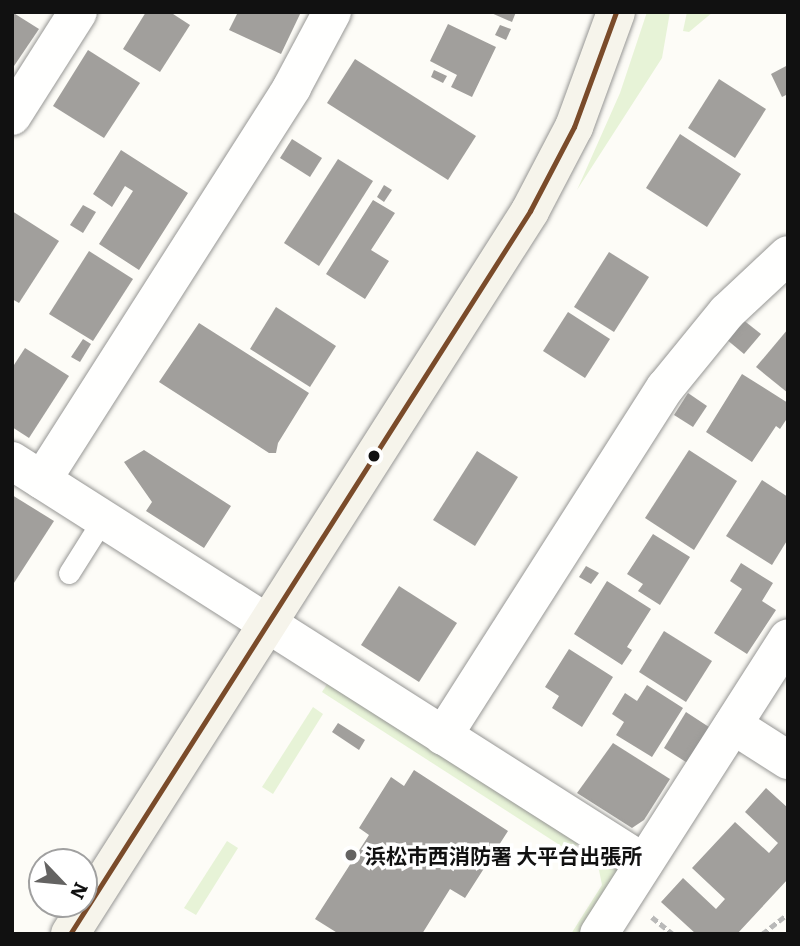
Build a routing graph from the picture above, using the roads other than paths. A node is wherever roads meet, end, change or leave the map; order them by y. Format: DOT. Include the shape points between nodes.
graph roads {
  1 [pos="78,12"];
  2 [pos="332,12"];
  3 [pos="616,12"];
  4 [pos="12,116"];
  5 [pos="788,255"];
  6 [pos="27,470"];
  7 [pos="103,519"];
  8 [pos="69,573"];
  9 [pos="268,623"];
  10 [pos="788,638"];
  11 [pos="733,725"];
  12 [pos="443,736"];
  13 [pos="788,760"];
  14 [pos="644,863"];
  15 [pos="70,934"];
  16 [pos="599,934"];
  1 -- 4 [label="street"];
  2 -- 6 [label="street" via="292,87"];
  3 -- 9 [label="street" via="574,127 530,211"];
  5 -- 12 [label="street" via="727,312 665,388"];
  6 -- 7 [label="street"];
  7 -- 8 [label="lane"];
  7 -- 9 [label="street"];
  9 -- 12 [label="street"];
  9 -- 15 [label="street"];
  10 -- 11 [label="street"];
  11 -- 13 [label="street"];
  11 -- 14 [label="street"];
  12 -- 14 [label="street"];
  14 -- 16 [label="street"];
}
